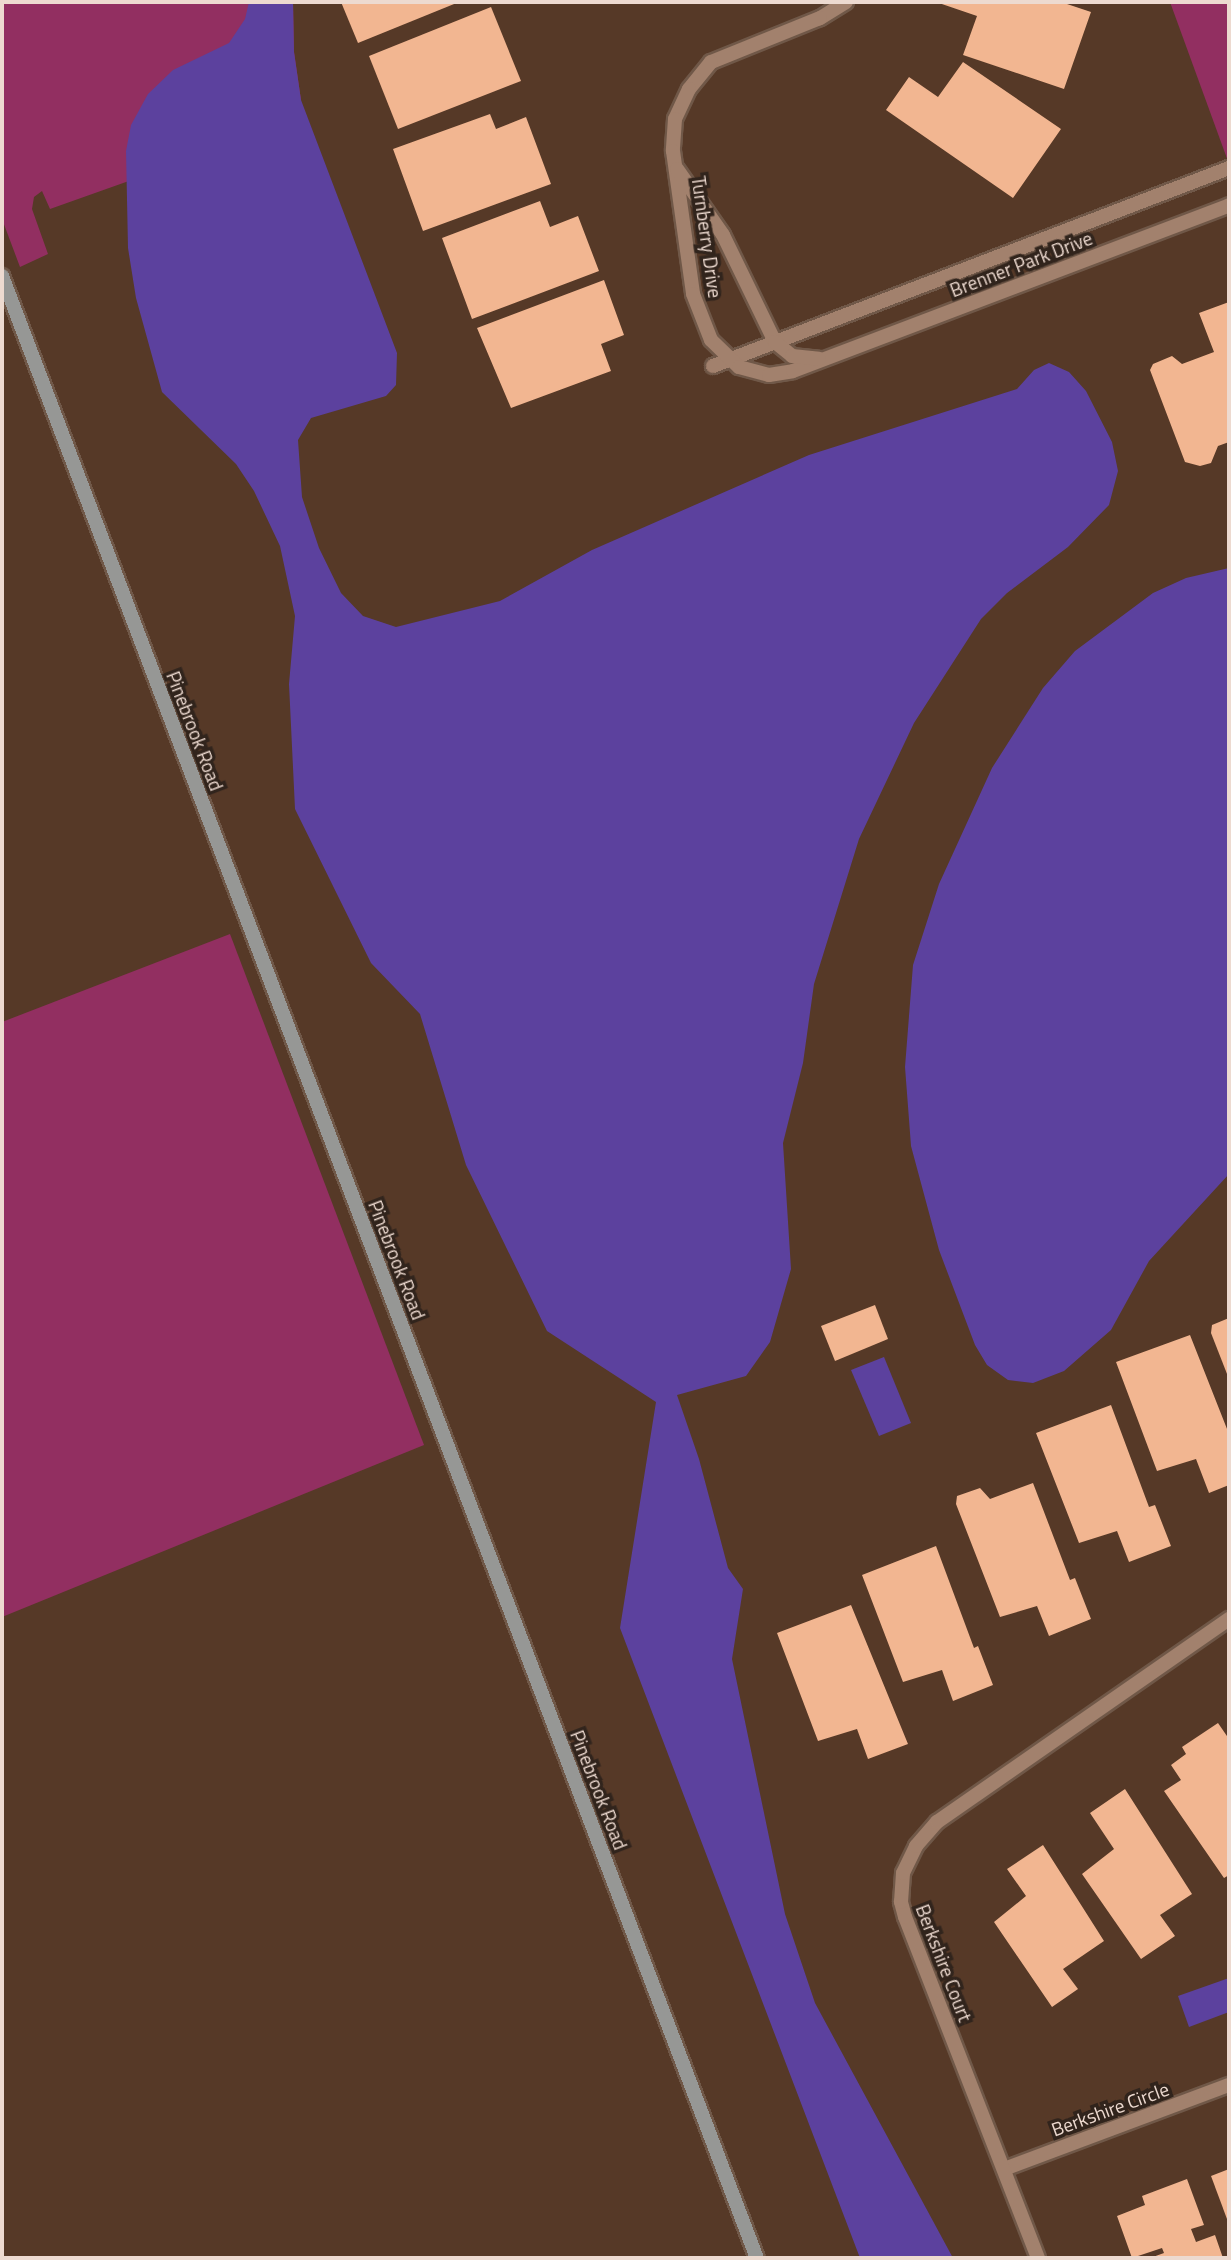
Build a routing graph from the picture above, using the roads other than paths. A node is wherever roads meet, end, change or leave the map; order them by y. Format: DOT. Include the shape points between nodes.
graph roads {
  1 [pos="846,2"];
  2 [pos="1229,168"];
  3 [pos="677,169"];
  4 [pos="1229,205"];
  5 [pos="2,276"];
  6 [pos="775,342"];
  7 [pos="827,359"];
  8 [pos="729,360"];
  9 [pos="713,366"];
  10 [pos="1229,1619"];
  11 [pos="1229,2085"];
  12 [pos="1003,2169"];
  13 [pos="757,2258"];
  14 [pos="1038,2258"];
  1 -- 3 [label="street, Turnberry Drive" via="820,18 729,52 704,68 675,119"];
  2 -- 6 [label="street"];
  3 -- 6 [label="street, Turnberry Drive" via="723,235"];
  3 -- 8 [label="street, Turnberry Drive" via="693,294 705,330"];
  4 -- 7 [label="street, Brenner Park Drive"];
  5 -- 13 [label="street, Pinebrook Road"];
  6 -- 7 [label="street" via="792,356"];
  6 -- 8 [label="street"];
  7 -- 8 [label="street" via="769,375"];
  8 -- 9 [label="street"];
  10 -- 12 [label="street, Berkshire Court" via="950,1812 925,1834 909,1858 901,1887 903,1910"];
  11 -- 12 [label="street, Berkshire Circle"];
  12 -- 14 [label="street, Berkshire Court"];
}
